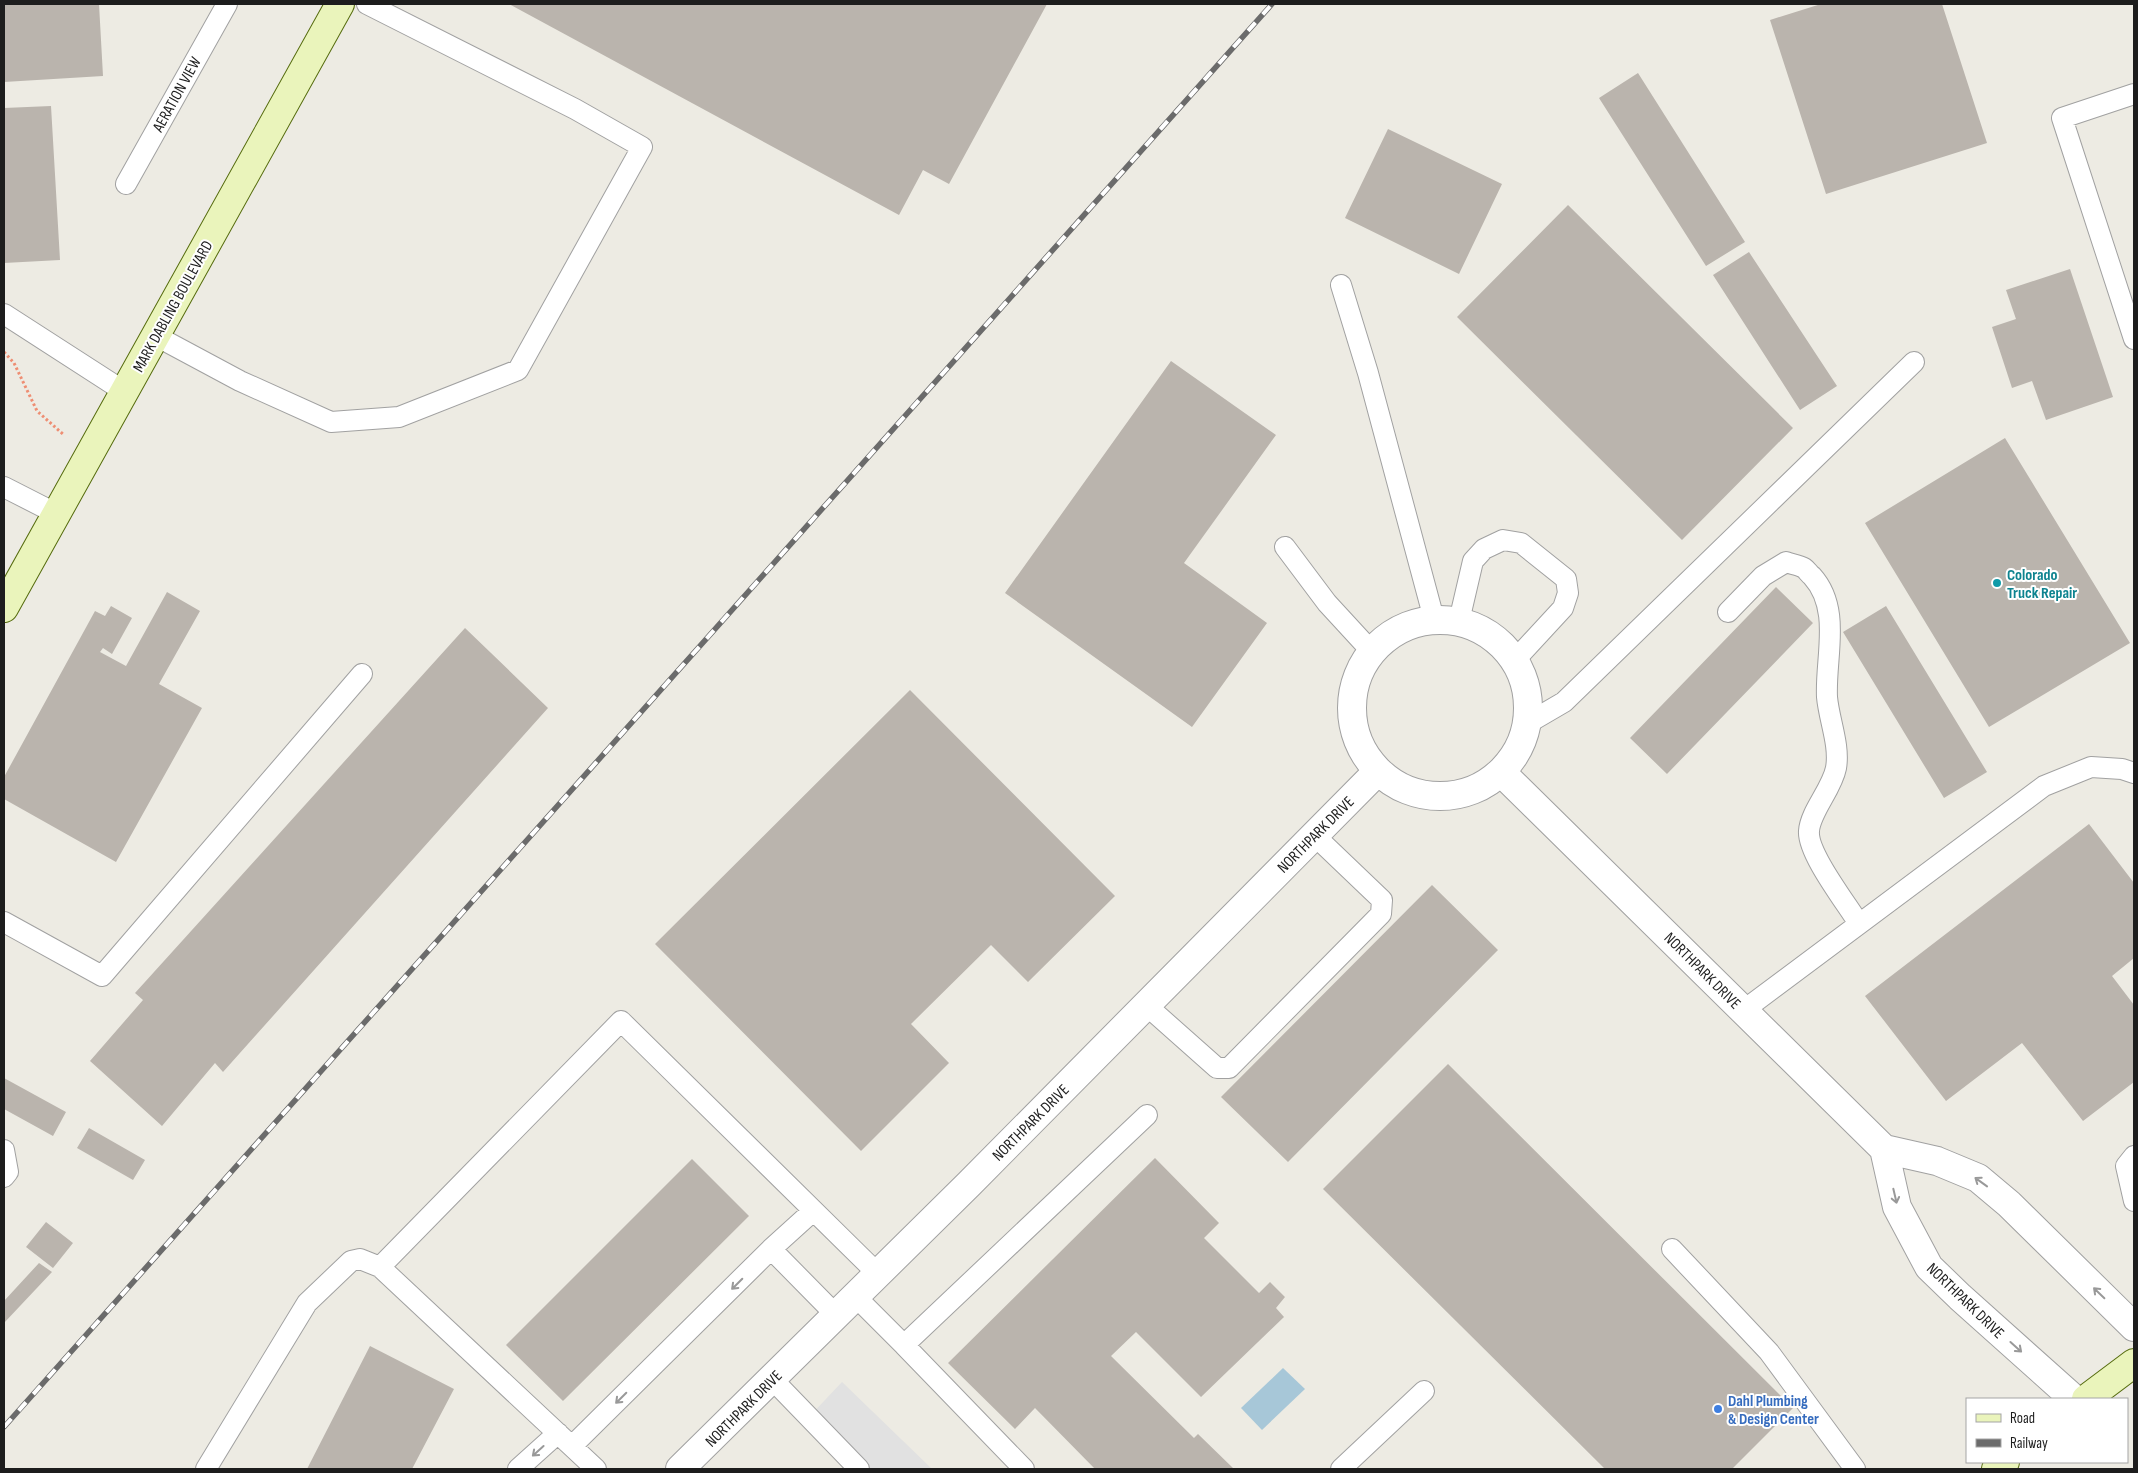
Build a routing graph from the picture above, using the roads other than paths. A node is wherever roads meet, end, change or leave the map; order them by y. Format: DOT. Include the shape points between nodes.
graph roads {
  1 [pos="227,4"];
  2 [pos="340,4"];
  3 [pos="367,4"];
  4 [pos="2134,94"];
  5 [pos="126,184"];
  6 [pos="1341,285"];
  7 [pos="4,314"];
  8 [pos="156,336"];
  9 [pos="2134,339"];
  10 [pos="1914,362"];
  11 [pos="125,392"];
  12 [pos="4,487"];
  13 [pos="57,514"];
  14 [pos="1285,547"];
  15 [pos="4,608"];
  16 [pos="1728,612"];
  17 [pos="1446,620"];
  18 [pos="1374,653"];
  19 [pos="1515,660"];
  20 [pos="362,674"];
  21 [pos="1528,723"];
  22 [pos="1377,772"];
  23 [pos="1501,772"];
  24 [pos="2134,773"];
  25 [pos="1314,835"];
  26 [pos="4,922"];
  27 [pos="1859,924"];
  28 [pos="1146,1005"];
  29 [pos="1744,1010"];
  30 [pos="1147,1116"];
  31 [pos="1884,1149"];
  32 [pos="4,1150"];
  33 [pos="2134,1156"];
  34 [pos="4,1177"];
  35 [pos="2134,1201"];
  36 [pos="813,1211"];
  37 [pos="1672,1248"];
  38 [pos="771,1250"];
  39 [pos="380,1267"];
  40 [pos="878,1274"];
  41 [pos="846,1306"];
  42 [pos="2134,1327"];
  43 [pos="904,1346"];
  44 [pos="2134,1362"];
  45 [pos="772,1379"];
  46 [pos="1424,1391"];
  47 [pos="2073,1398"];
  48 [pos="2087,1398"];
  49 [pos="565,1440"];
  50 [pos="206,1469"];
  51 [pos="518,1469"];
  52 [pos="596,1469"];
  53 [pos="680,1469"];
  54 [pos="859,1469"];
  55 [pos="1024,1469"];
  56 [pos="1341,1469"];
  57 [pos="1855,1469"];
  1 -- 5 [label="lane, AERATION VIEW"];
  2 -- 8 [label="street, MARK DABLING BOULEVARD"];
  3 -- 8 [label="lane" via="575,109 642,147 518,370 399,417 331,422 240,381"];
  4 -- 9 [label="lane" via="2062,118"];
  6 -- 17 [label="lane"];
  7 -- 11 [label="lane"];
  8 -- 11 [label="street, MARK DABLING BOULEVARD"];
  10 -- 21 [label="lane" via="1564,702"];
  11 -- 13 [label="street, MARK DABLING BOULEVARD"];
  12 -- 13 [label="lane"];
  13 -- 15 [label="street, MARK DABLING BOULEVARD"];
  14 -- 18 [label="lane" via="1326,603"];
  16 -- 27 [label="lane" via="1763,576 1786,562 1804,568 1821,586 1828,610 1827,698 1836,768 1809,831 1814,854"];
  17 -- 18 [label="street" via="1407,625 1384,639"];
  17 -- 19 [label="street" via="1488,633"];
  17 -- 19 [label="lane" via="1473,561 1484,549 1503,540 1521,543 1566,579 1568,593 1563,608"];
  18 -- 22 [label="street" via="1357,676 1351,711 1358,744"];
  19 -- 21 [label="street" via="1528,690"];
  20 -- 26 [label="lane" via="102,976"];
  21 -- 23 [label="street" via="1511,762"];
  22 -- 23 [label="street" via="1392,784 1432,797 1469,793"];
  22 -- 25 [label="street, NORTHPARK DRIVE"];
  23 -- 29 [label="street, NORTHPARK DRIVE"];
  24 -- 27 [label="lane" via="2091,767 2044,786"];
  25 -- 28 [label="street, NORTHPARK DRIVE"];
  25 -- 28 [label="lane" via="1382,900 1381,914 1229,1068 1217,1068"];
  27 -- 29 [label="lane"];
  28 -- 40 [label="street, NORTHPARK DRIVE"];
  29 -- 31 [label="street, NORTHPARK DRIVE"];
  30 -- 43 [label="lane"];
  42 -- 31 [label="street, one-way" via="2009,1204 1978,1178 1937,1161"];
  31 -- 47 [label="street, NORTHPARK DRIVE, one-way" via="1898,1207 1929,1267"];
  32 -- 34 [label="lane" via="8,1172"];
  33 -- 35 [label="lane" via="2126,1166"];
  36 -- 38 [label="lane"];
  36 -- 39 [label="lane" via="621,1021"];
  36 -- 40 [label="lane"];
  37 -- 57 [label="lane" via="1769,1352"];
  38 -- 41 [label="lane"];
  38 -- 49 [label="lane, one-way"];
  39 -- 49 [label="lane"];
  39 -- 50 [label="lane" via="360,1259 351,1261 307,1303"];
  40 -- 41 [label="street, NORTHPARK DRIVE"];
  41 -- 43 [label="lane"];
  41 -- 45 [label="street, NORTHPARK DRIVE"];
  43 -- 55 [label="lane"];
  44 -- 48 [label="street"];
  45 -- 53 [label="street, NORTHPARK DRIVE"];
  45 -- 54 [label="lane"];
  46 -- 56 [label="lane"];
  49 -- 51 [label="lane, one-way"];
  49 -- 52 [label="lane"];
}
